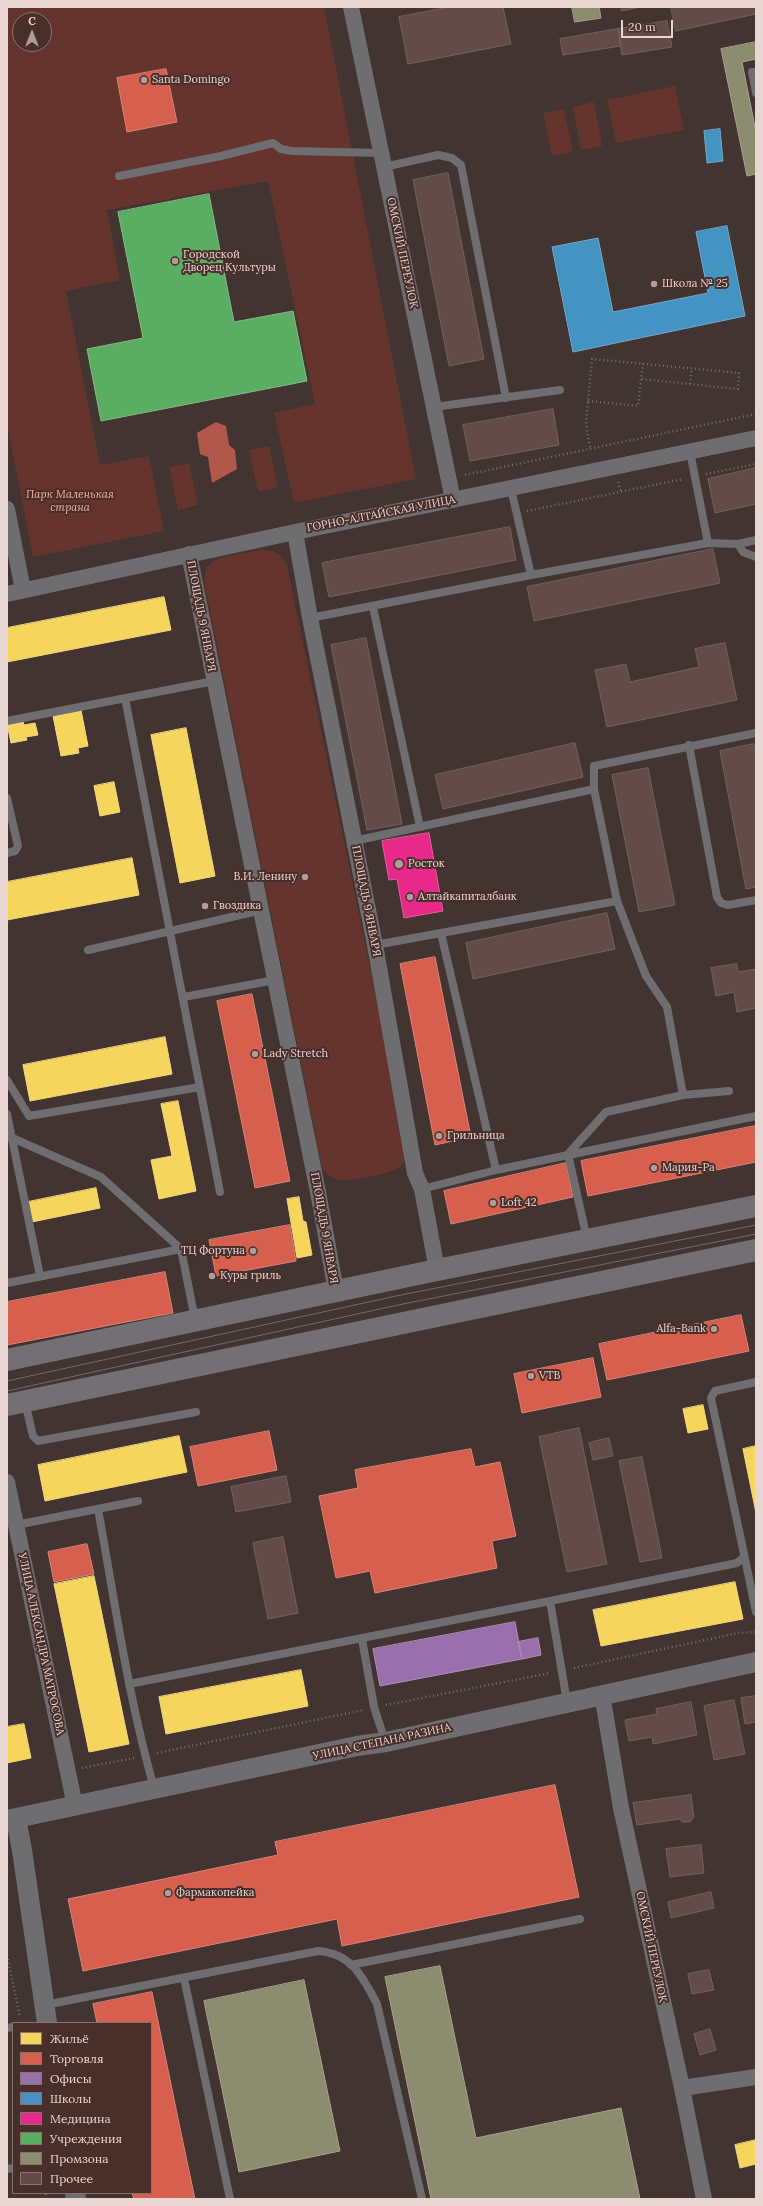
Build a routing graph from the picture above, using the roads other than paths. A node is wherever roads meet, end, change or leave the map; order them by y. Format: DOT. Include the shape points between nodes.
graph roads {
  1 [pos="350,7"];
  2 [pos="756,72"];
  3 [pos="756,93"];
  4 [pos="383,160"];
  5 [pos="119,176"];
  6 [pos="560,390"];
  7 [pos="506,398"];
  8 [pos="434,407"];
  9 [pos="756,438"];
  10 [pos="690,452"];
  11 [pos="512,488"];
  12 [pos="453,500"];
  13 [pos="7,509"];
  14 [pos="295,532"];
  15 [pos="756,540"];
  16 [pos="708,543"];
  17 [pos="738,544"];
  18 [pos="189,554"];
  19 [pos="756,557"];
  20 [pos="531,575"];
  21 [pos="23,590"];
  22 [pos="7,594"];
  23 [pos="373,608"];
  24 [pos="310,618"];
  25 [pos="214,680"];
  26 [pos="125,698"];
  27 [pos="7,721"];
  28 [pos="756,733"];
  29 [pos="689,745"];
  30 [pos="594,788"];
  31 [pos="7,798"];
  32 [pos="420,827"];
  33 [pos="354,840"];
  34 [pos="7,853"];
  35 [pos="756,900"];
  36 [pos="617,901"];
  37 [pos="262,910"];
  38 [pos="170,931"];
  39 [pos="441,933"];
  40 [pos="375,945"];
  41 [pos="88,950"];
  42 [pos="275,980"];
  43 [pos="184,997"];
  44 [pos="7,1080"];
  45 [pos="200,1087"];
  46 [pos="729,1091"];
  47 [pos="683,1095"];
  48 [pos="7,1114"];
  49 [pos="756,1116"];
  50 [pos="10,1137"];
  51 [pos="568,1154"];
  52 [pos="496,1170"];
  53 [pos="422,1189"];
  54 [pos="220,1192"];
  55 [pos="756,1206"];
  56 [pos="587,1239"];
  57 [pos="181,1248"];
  58 [pos="756,1250"];
  59 [pos="437,1270"];
  60 [pos="40,1276"];
  61 [pos="7,1283"];
  62 [pos="336,1291"];
  63 [pos="196,1321"];
  64 [pos="7,1360"];
  65 [pos="756,1382"];
  66 [pos="16,1403"];
  67 [pos="196,1412"];
  68 [pos="7,1482"];
  69 [pos="138,1501"];
  70 [pos="98,1509"];
  71 [pos="16,1525"];
  72 [pos="744,1554"];
  73 [pos="550,1601"];
  74 [pos="756,1612"];
  75 [pos="362,1639"];
  76 [pos="756,1662"];
  77 [pos="130,1684"];
  78 [pos="602,1694"];
  79 [pos="567,1702"];
  80 [pos="386,1742"];
  81 [pos="154,1790"];
  82 [pos="75,1806"];
  83 [pos="11,1820"];
  84 [pos="580,1919"];
  85 [pos="351,1965"];
  86 [pos="184,1978"];
  87 [pos="45,2018"];
  88 [pos="756,2077"];
  89 [pos="682,2088"];
  90 [pos="230,2199"];
  91 [pos="422,2199"];
  92 [pos="704,2199"];
  1 -- 4 [label="street, ОМСКИЙ ПЕРЕУЛОК"];
  2 -- 3 [label="lane" via="752,72"];
  4 -- 5 [label="lane" via="292,151 281,149 273,143"];
  4 -- 7 [label="lane" via="438,155 452,158 461,165"];
  4 -- 8 [label="street, ОМСКИЙ ПЕРЕУЛОК"];
  6 -- 7 [label="lane"];
  7 -- 8 [label="lane"];
  8 -- 12 [label="street, ОМСКИЙ ПЕРЕУЛОК"];
  9 -- 10 [label="street, ГОРНО-АЛТАЙСКАЯ УЛИЦА"];
  10 -- 11 [label="street, ГОРНО-АЛТАЙСКАЯ УЛИЦА"];
  10 -- 16 [label="lane"];
  11 -- 12 [label="street, ГОРНО-АЛТАЙСКАЯ УЛИЦА"];
  11 -- 20 [label="lane"];
  12 -- 14 [label="street, ГОРНО-АЛТАЙСКАЯ УЛИЦА"];
  13 -- 21 [label="street"];
  14 -- 18 [label="street, ГОРНО-АЛТАЙСКАЯ УЛИЦА"];
  14 -- 24 [label="street, ПЛОЩАДЬ 9 ЯНВАРЯ"];
  15 -- 17 [label="lane"];
  16 -- 17 [label="lane"];
  16 -- 20 [label="lane"];
  17 -- 19 [label="lane" via="743,552"];
  18 -- 21 [label="street, ГОРНО-АЛТАЙСКАЯ УЛИЦА"];
  18 -- 25 [label="street, ПЛОЩАДЬ 9 ЯНВАРЯ"];
  20 -- 23 [label="lane"];
  21 -- 22 [label="street, ГОРНО-АЛТАЙСКАЯ УЛИЦА"];
  23 -- 24 [label="lane"];
  23 -- 32 [label="lane"];
  24 -- 33 [label="street, ПЛОЩАДЬ 9 ЯНВАРЯ"];
  25 -- 26 [label="lane"];
  25 -- 37 [label="street, ПЛОЩАДЬ 9 ЯНВАРЯ"];
  26 -- 27 [label="lane"];
  26 -- 38 [label="lane"];
  28 -- 29 [label="lane"];
  29 -- 30 [label="lane" via="594,766"];
  29 -- 35 [label="lane" via="717,897 721,904 728,905"];
  30 -- 32 [label="lane"];
  30 -- 36 [label="lane"];
  31 -- 34 [label="lane" via="18,846 15,851"];
  32 -- 33 [label="lane"];
  33 -- 40 [label="street, ПЛОЩАДЬ 9 ЯНВАРЯ"];
  36 -- 39 [label="lane"];
  36 -- 47 [label="lane" via="646,976 667,1006"];
  37 -- 38 [label="lane"];
  37 -- 42 [label="street, ПЛОЩАДЬ 9 ЯНВАРЯ"];
  38 -- 41 [label="lane"];
  38 -- 43 [label="lane"];
  39 -- 40 [label="lane"];
  39 -- 52 [label="lane"];
  40 -- 53 [label="street, ПЛОЩАДЬ 9 ЯНВАРЯ" via="415,1173"];
  42 -- 43 [label="lane"];
  42 -- 62 [label="street, ПЛОЩАДЬ 9 ЯНВАРЯ"];
  43 -- 45 [label="lane"];
  44 -- 45 [label="lane" via="29,1116"];
  45 -- 54 [label="lane"];
  46 -- 47 [label="lane"];
  47 -- 51 [label="lane" via="606,1112"];
  48 -- 50 [label="lane"];
  49 -- 51 [label="lane"];
  50 -- 57 [label="lane" via="101,1178"];
  50 -- 60 [label="lane"];
  51 -- 52 [label="lane"];
  51 -- 56 [label="lane"];
  52 -- 53 [label="lane"];
  53 -- 59 [label="street, ПЛОЩАДЬ 9 ЯНВАРЯ"];
  55 -- 56 [label="main road"];
  56 -- 59 [label="main road"];
  57 -- 60 [label="lane"];
  57 -- 63 [label="lane"];
  58 -- 66 [label="main road"];
  59 -- 62 [label="main road"];
  60 -- 61 [label="lane"];
  62 -- 63 [label="main road"];
  63 -- 64 [label="main road"];
  65 -- 72 [label="lane" via="715,1391 711,1401"];
  66 -- 67 [label="lane" via="38,1441"];
  68 -- 71 [label="street, УЛИЦА АЛЕКСАНДРА МАТРОСОВА"];
  69 -- 70 [label="lane"];
  70 -- 71 [label="lane"];
  70 -- 77 [label="lane"];
  71 -- 82 [label="street, УЛИЦА АЛЕКСАНДРА МАТРОСОВА"];
  72 -- 73 [label="lane" via="744,1558 738,1563"];
  72 -- 74 [label="lane"];
  73 -- 75 [label="lane"];
  73 -- 79 [label="lane"];
  75 -- 77 [label="lane"];
  75 -- 80 [label="lane" via="374,1707"];
  76 -- 78 [label="street, УЛИЦА СТЕПАНА РАЗИНА"];
  77 -- 81 [label="lane" via="144,1756"];
  78 -- 79 [label="street, УЛИЦА СТЕПАНА РАЗИНА"];
  78 -- 89 [label="street, ОМСКИЙ ПЕРЕУЛОК" via="621,1808"];
  79 -- 80 [label="street, УЛИЦА СТЕПАНА РАЗИНА"];
  80 -- 81 [label="street, УЛИЦА СТЕПАНА РАЗИНА"];
  81 -- 82 [label="street, УЛИЦА СТЕПАНА РАЗИНА"];
  82 -- 83 [label="street, УЛИЦА СТЕПАНА РАЗИНА"];
  83 -- 87 [label="street"];
  84 -- 85 [label="lane"];
  85 -- 86 [label="lane" via="340,1955 318,1951"];
  85 -- 91 [label="lane" via="368,1986 377,2004"];
  86 -- 87 [label="lane"];
  86 -- 90 [label="lane"];
  88 -- 89 [label="street"];
  89 -- 92 [label="street, ОМСКИЙ ПЕРЕУЛОК"];
}
